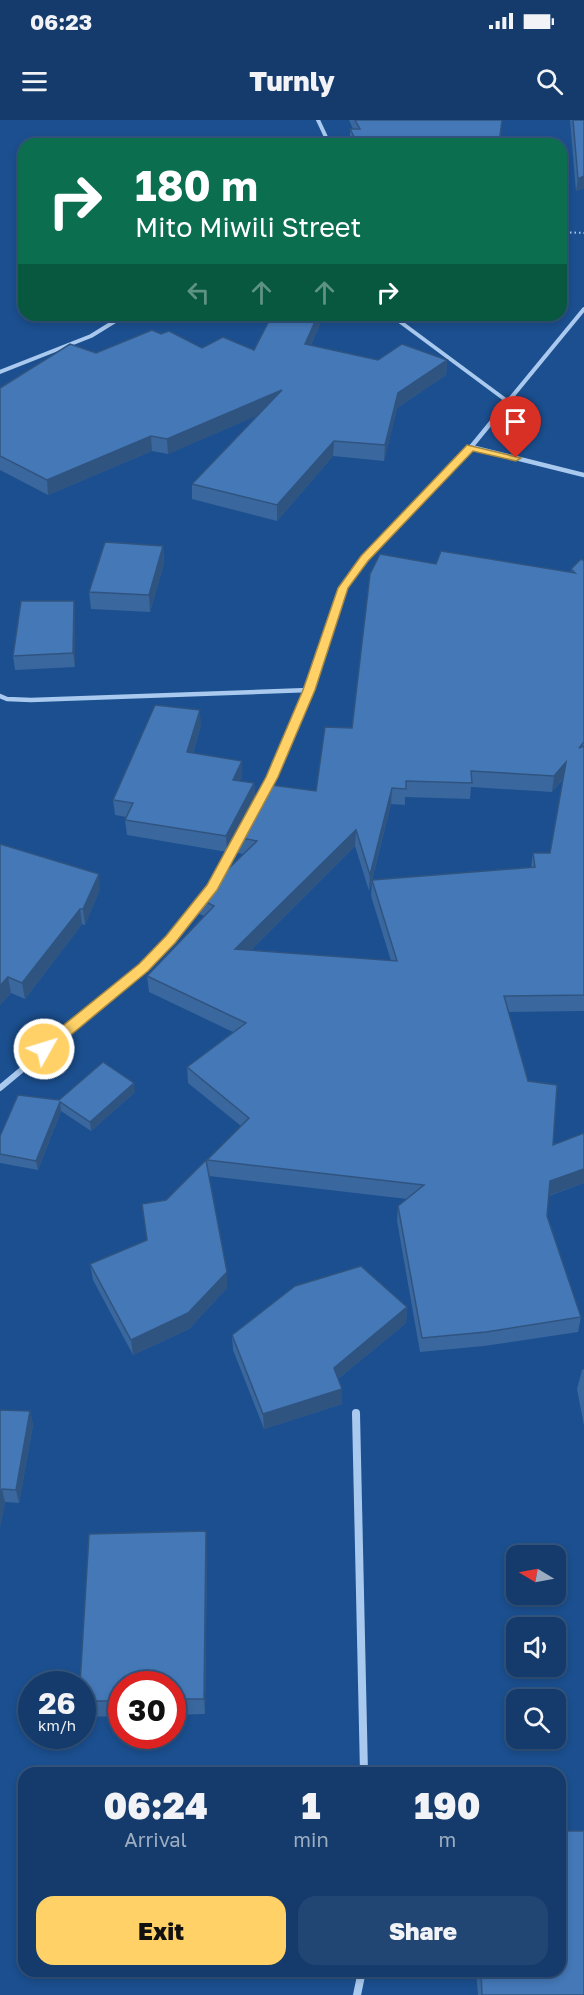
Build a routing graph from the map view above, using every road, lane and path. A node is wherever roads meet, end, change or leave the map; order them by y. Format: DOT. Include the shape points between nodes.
graph roads {
  1 [pos="318,120"];
  2 [pos="326,137"];
  3 [pos="567,232"];
  4 [pos="584,233"];
  5 [pos="584,309"];
  6 [pos="115,321"];
  7 [pos="399,321"];
  8 [pos="0,372"];
  9 [pos="507,401"];
  10 [pos="471,447"];
  11 [pos="584,475"];
  12 [pos="309,690"];
  13 [pos="0,696"];
  14 [pos="261,797"];
  15 [pos="245,827"];
  16 [pos="0,1088"];
  17 [pos="356,1413"];
  18 [pos="364,1767"];
  19 [pos="361,1977"];
  20 [pos="357,1995"];
  1 -- 2 [label="street"];
  3 -- 4 [label="path"];
  5 -- 9 [label="street"];
  6 -- 8 [label="street" via="91,336"];
  7 -- 9 [label="street"];
  9 -- 10 [label="street"];
  10 -- 11 [label="street"];
  10 -- 12 [label="street" via="364,558 343,588"];
  12 -- 13 [label="street" via="31,700"];
  12 -- 14 [label="street"];
  15 -- 16 [label="street" via="212,887 144,968"];
  17 -- 18 [label="street"];
  19 -- 20 [label="street"];
}
